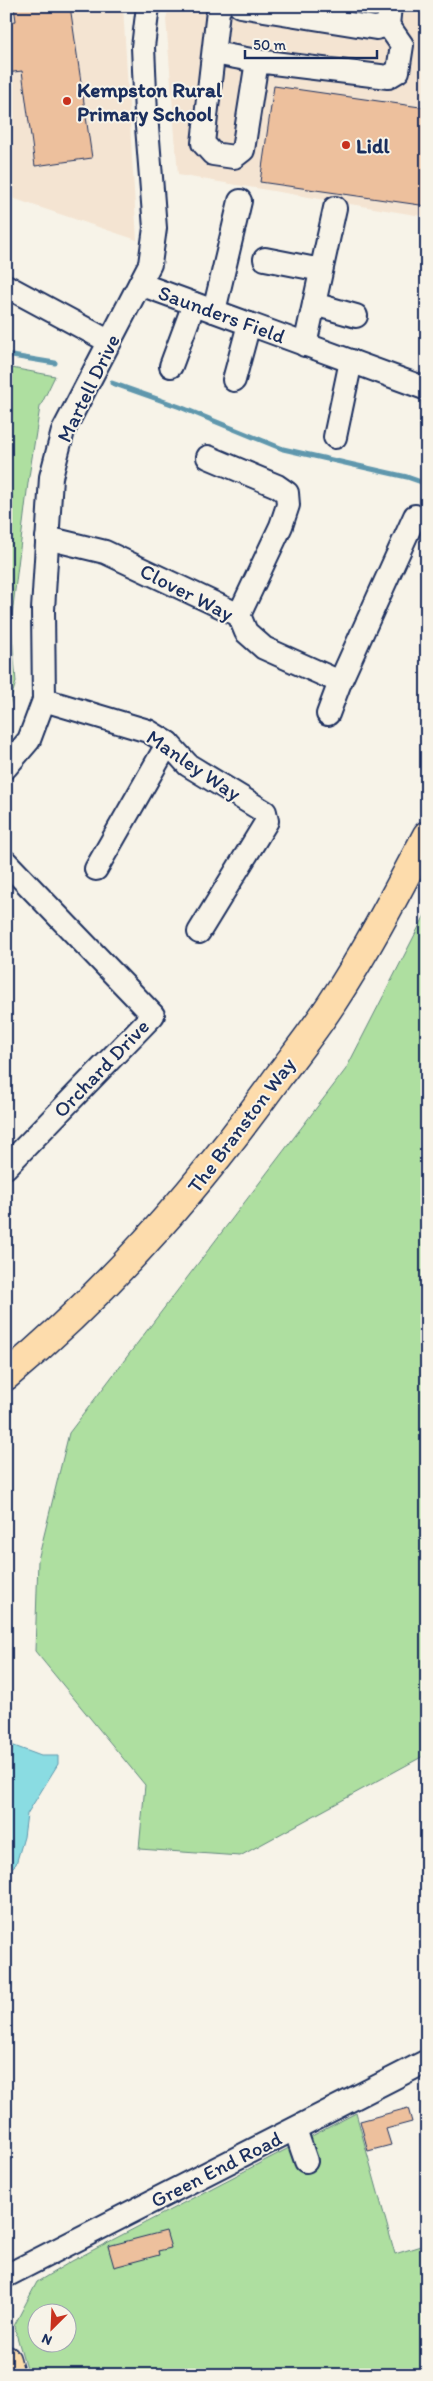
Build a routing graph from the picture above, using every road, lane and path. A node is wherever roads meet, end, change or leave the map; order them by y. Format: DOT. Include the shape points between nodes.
graph roads {
  1 [pos="148,6"];
  2 [pos="221,6"];
  3 [pos="240,6"];
  4 [pos="389,15"];
  5 [pos="214,53"];
  6 [pos="257,61"];
  7 [pos="240,201"];
  8 [pos="335,208"];
  9 [pos="265,259"];
  10 [pos="322,270"];
  11 [pos="140,284"];
  12 [pos="6,286"];
  13 [pos="194,304"];
  14 [pos="314,304"];
  15 [pos="214,311"];
  16 [pos="356,316"];
  17 [pos="249,324"];
  18 [pos="110,342"];
  19 [pos="305,345"];
  20 [pos="351,361"];
  21 [pos="171,366"];
  22 [pos="234,380"];
  23 [pos="427,389"];
  24 [pos="335,437"];
  25 [pos="208,457"];
  26 [pos="415,516"];
  27 [pos="47,538"];
  28 [pos="239,615"];
  29 [pos="340,682"];
  30 [pos="44,700"];
  31 [pos="328,714"];
  32 [pos="168,743"];
  33 [pos="6,767"];
  34 [pos="427,836"];
  35 [pos="6,862"];
  36 [pos="96,869"];
  37 [pos="200,932"];
  38 [pos="6,1167"];
  39 [pos="6,1376"];
  40 [pos="427,2061"];
  41 [pos="295,2128"];
  42 [pos="306,2161"];
  43 [pos="6,2276"];
  44 [pos="6,2360"];
  45 [pos="10,2375"];
  1 -- 11 [label="street, Martell Drive" via="144,47 146,114 155,228 150,264"];
  2 -- 5 [label="street"];
  3 -- 4 [label="street" via="376,28"];
  4 -- 6 [label="street" via="402,45 398,70 388,77"];
  5 -- 6 [label="street"];
  5 -- 6 [label="street" via="203,143 214,154 234,157 243,150"];
  7 -- 15 [label="street"];
  8 -- 10 [label="street, Saunders Field"];
  9 -- 10 [label="street"];
  10 -- 14 [label="street, Saunders Field"];
  11 -- 13 [label="street, Saunders Field"];
  11 -- 18 [label="street, Martell Drive"];
  12 -- 18 [label="street"];
  13 -- 15 [label="street, Saunders Field"];
  13 -- 21 [label="street"];
  14 -- 16 [label="street"];
  14 -- 19 [label="street, Saunders Field"];
  15 -- 17 [label="street, Saunders Field"];
  17 -- 19 [label="street, Saunders Field"];
  17 -- 22 [label="street"];
  18 -- 27 [label="street, Martell Drive" via="63,431 51,477"];
  19 -- 20 [label="street, Saunders Field"];
  20 -- 23 [label="street, Saunders Field"];
  20 -- 24 [label="street"];
  25 -- 28 [label="street" via="287,493 288,505 281,526"];
  26 -- 29 [label="street"];
  27 -- 28 [label="street, Clover Way" via="105,552"];
  27 -- 30 [label="street, Martell Drive" via="43,610"];
  28 -- 29 [label="street, Clover Way" via="246,632 264,648"];
  29 -- 31 [label="street"];
  30 -- 32 [label="street, Manley Way" via="148,731"];
  30 -- 33 [label="street, Martell Drive" via="29,740"];
  32 -- 36 [label="street"];
  32 -- 37 [label="street, Manley Way" via="188,765 265,812 267,820"];
  34 -- 39 [label="main road, The Branston Way" via="332,1004 191,1191 116,1275"];
  35 -- 38 [label="street, Orchard Drive" via="153,1015"];
  40 -- 41 [label="street, Green End Road"];
  41 -- 42 [label="street"];
  41 -- 43 [label="street, Green End Road"];
  44 -- 45 [label="main road"];
}
